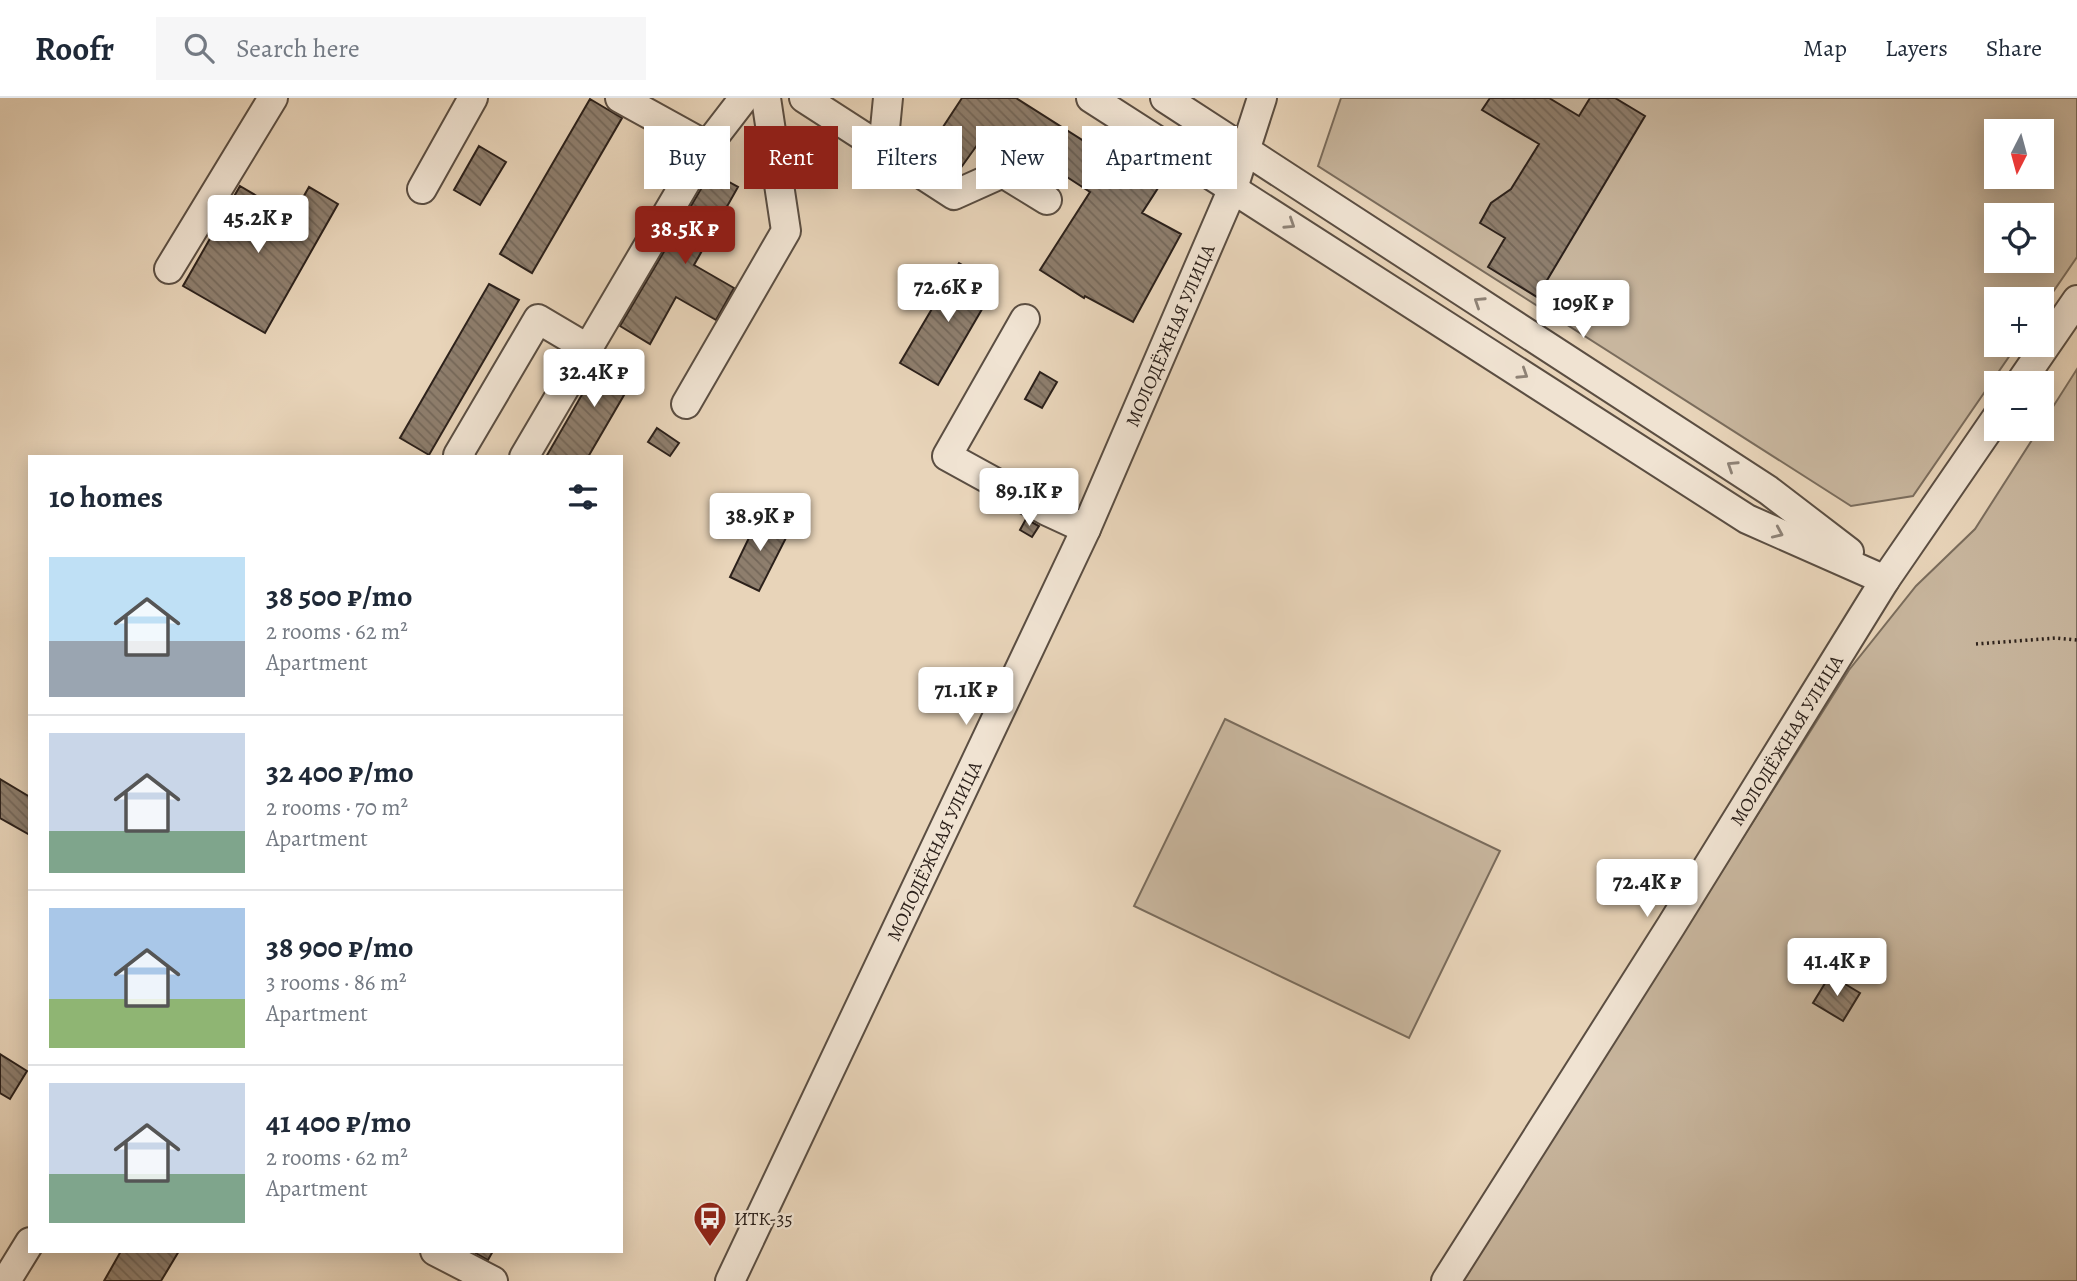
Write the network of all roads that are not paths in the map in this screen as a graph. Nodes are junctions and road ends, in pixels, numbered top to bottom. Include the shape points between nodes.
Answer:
1 (273, 98) edge
2 (473, 98) edge
3 (620, 98) edge
4 (744, 98) edge
5 (766, 98) edge
6 (803, 98) edge
7 (888, 98) edge
8 (1091, 98) edge
9 (1165, 98) edge
10 (1262, 98) edge
11 (671, 126) edge
12 (722, 126) edge
13 (770, 126) edge
14 (783, 126) edge
15 (885, 126) edge
16 (1136, 126) edge
17 (852, 129) edge
18 (1245, 149) junction
19 (1237, 174) edge
20 (422, 189) dead end
21 (681, 189) edge
22 (779, 189) edge
23 (945, 189) edge
24 (1232, 189) edge
25 (1236, 189) edge
26 (1047, 200) dead end
27 (169, 269) dead end
28 (2077, 300) edge
29 (1025, 319) dead end
30 (587, 348) junction
31 (2028, 371) edge
32 (686, 404) dead end
33 (1984, 436) edge
34 (458, 455) edge
35 (525, 455) edge
36 (1768, 490) junction
37 (1746, 519) junction
38 (1086, 530) junction
39 (1885, 580) junction
40 (439, 1253) edge
41 (494, 1281) edge
42 (730, 1281) edge
43 (1446, 1281) edge

1 - 27 street
2 - 20 street
3 - 11 street
4 - 12 street
5 - 13 street
6 - 14 street
6 - 17 street
7 - 15 street
8 - 16 street
9 - 18 street
10 - 18 street, МОЛОДЁЖНАЯ УЛИЦА
18 - 19 street, МОЛОДЁЖНАЯ УЛИЦА
36 -> 18 street
21 - 30 street
22 - 32 street via 786,231
23 - 26 street via 954,195 1003,173
24 - 38 street, МОЛОДЁЖНАЯ УЛИЦА
25 -> 37 street
28 - 31 street
29 - 38 street via 947,456
30 - 34 street via 538,318
30 - 35 street
33 - 39 street, МОЛОДЁЖНАЯ УЛИЦА
36 - 37 street
36 - 39 street
37 -> 39 street
38 - 42 street, МОЛОДЁЖНАЯ УЛИЦА
39 - 43 street, МОЛОДЁЖНАЯ УЛИЦА
40 - 41 street

